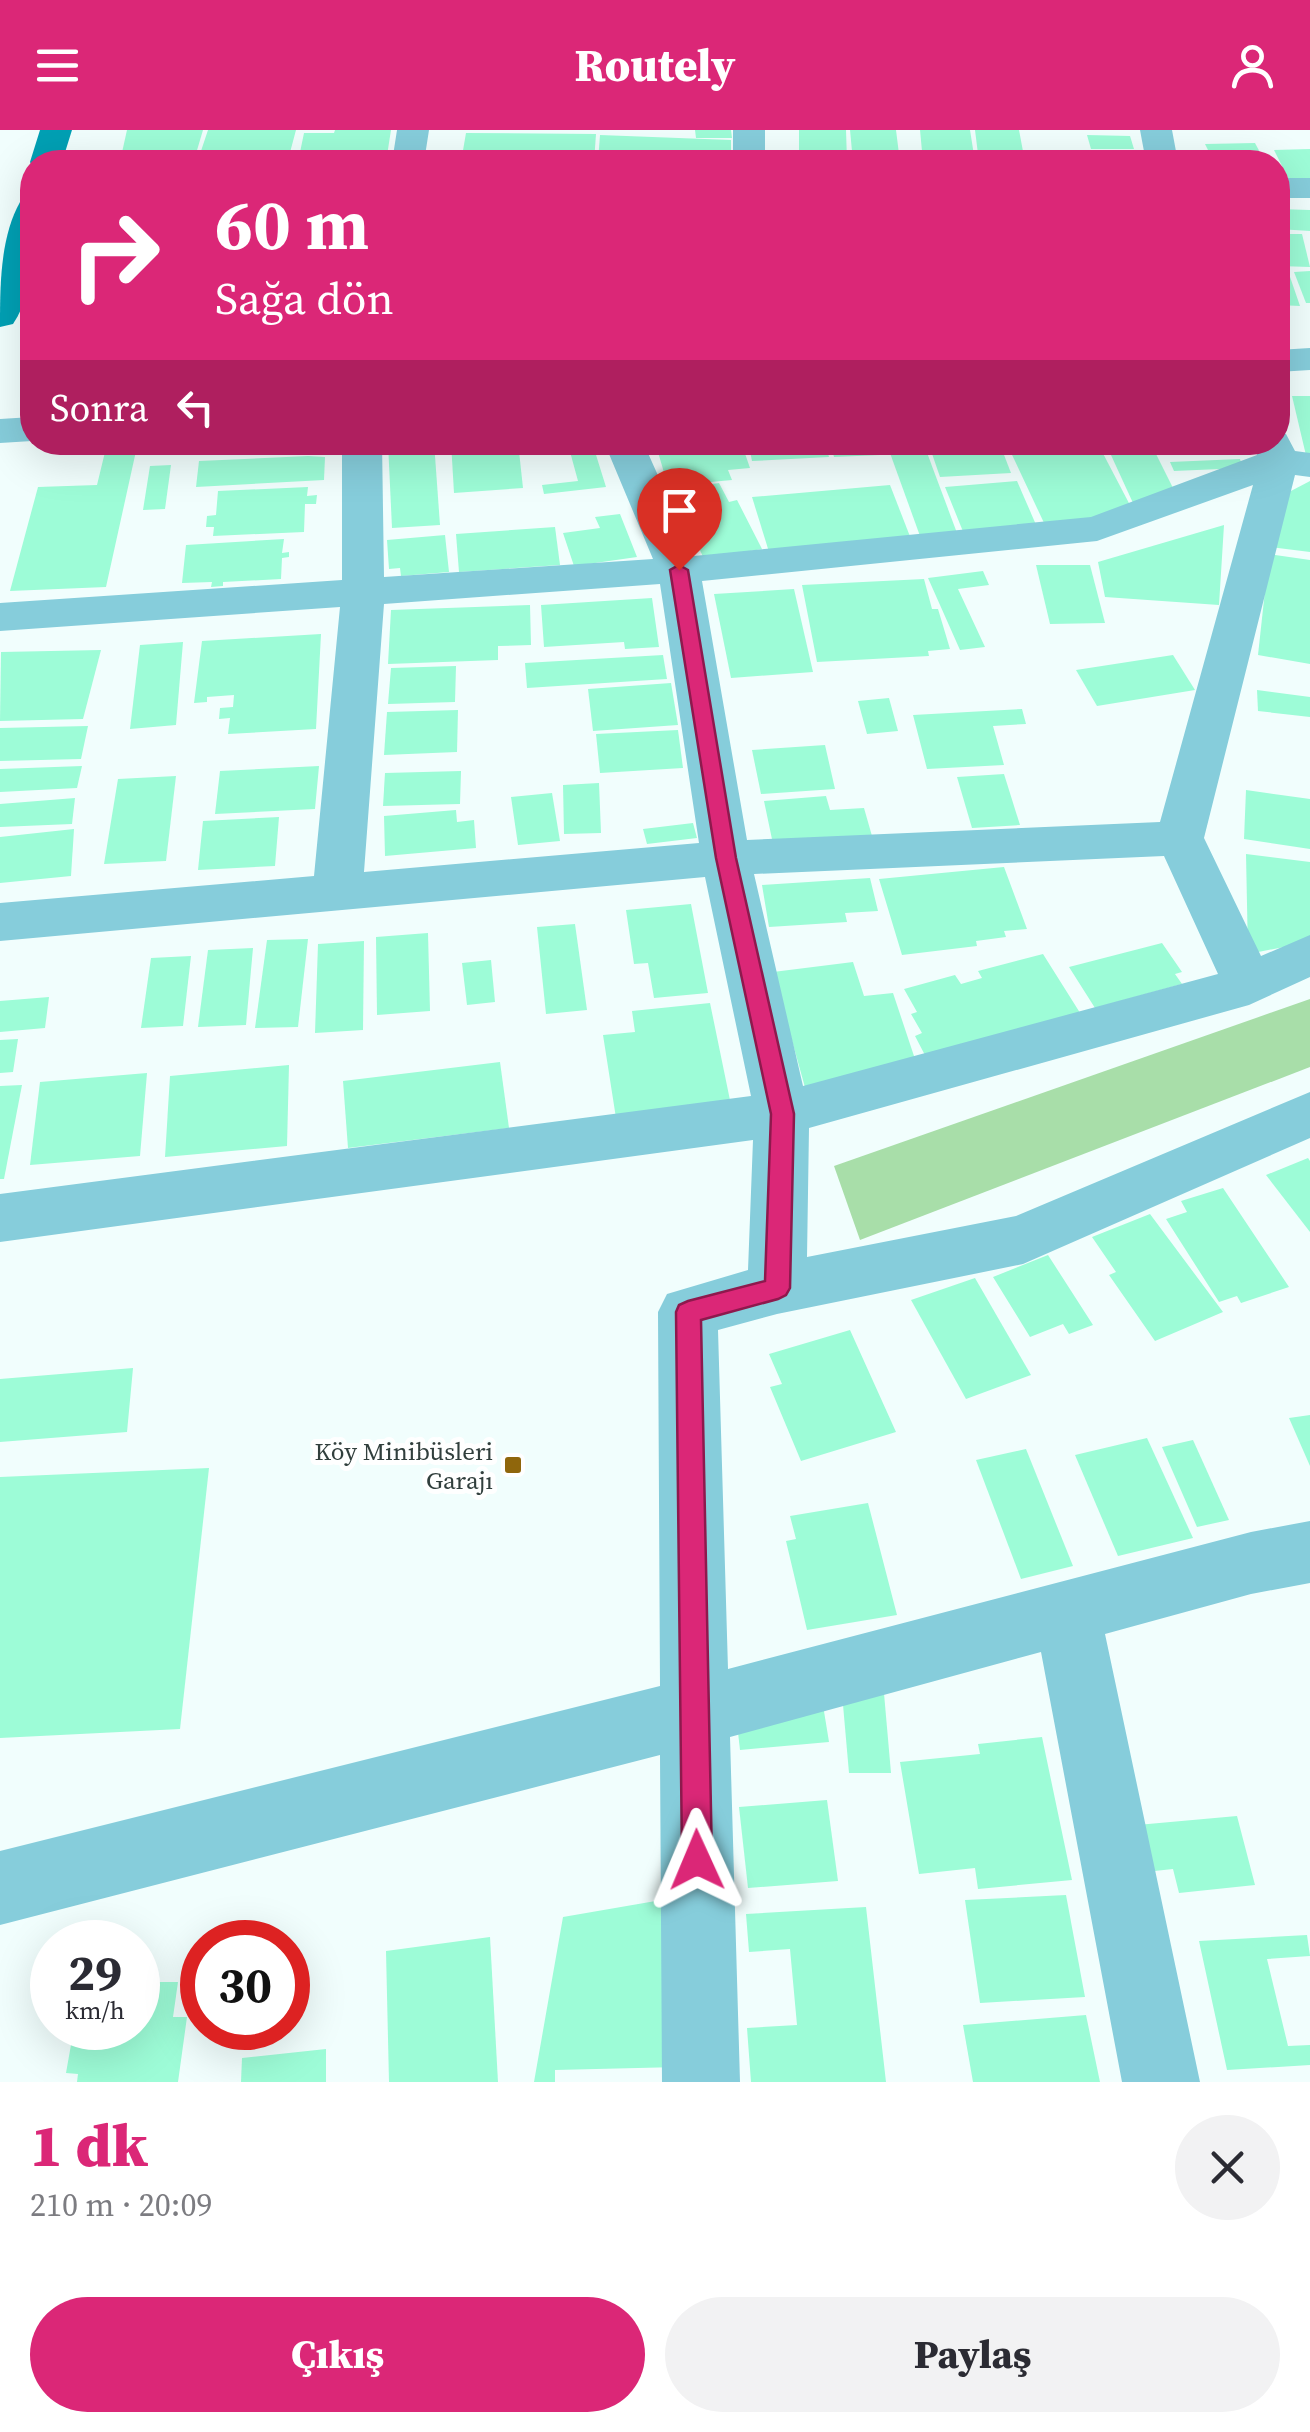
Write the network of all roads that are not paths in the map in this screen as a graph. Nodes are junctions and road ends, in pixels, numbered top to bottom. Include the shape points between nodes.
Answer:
1 (20, 249) edge
2 (0, 316) edge
3 (362, 455) edge
4 (629, 455) edge
5 (1287, 456) edge
6 (679, 570) junction
7 (363, 594) junction
8 (0, 617) edge
9 (1180, 838) junction
10 (726, 858) junction
11 (337, 894) junction
12 (0, 922) edge
13 (1310, 954) edge
14 (1249, 985) junction
15 (782, 1114) junction
16 (1310, 1114) edge
17 (0, 1218) edge
18 (778, 1288) junction
19 (1310, 1552) edge
20 (1068, 1612) junction
21 (695, 1712) junction
22 (0, 1888) edge
23 (700, 2082) edge
24 (1161, 2082) edge

1 - 2 main road
3 - 7 street
4 - 6 street
5 - 6 street via 1098,529
5 - 9 street
6 - 7 street
6 - 10 street
7 - 8 street
7 - 11 street
9 - 10 street
9 - 14 street
10 - 11 street
10 - 15 street
11 - 12 street
13 - 14 street
14 - 15 street
15 - 17 street
15 - 18 street
16 - 18 street via 1023,1239
18 - 21 street via 688,1312
19 - 20 street
20 - 21 street
20 - 24 street
21 - 22 street
21 - 23 street

